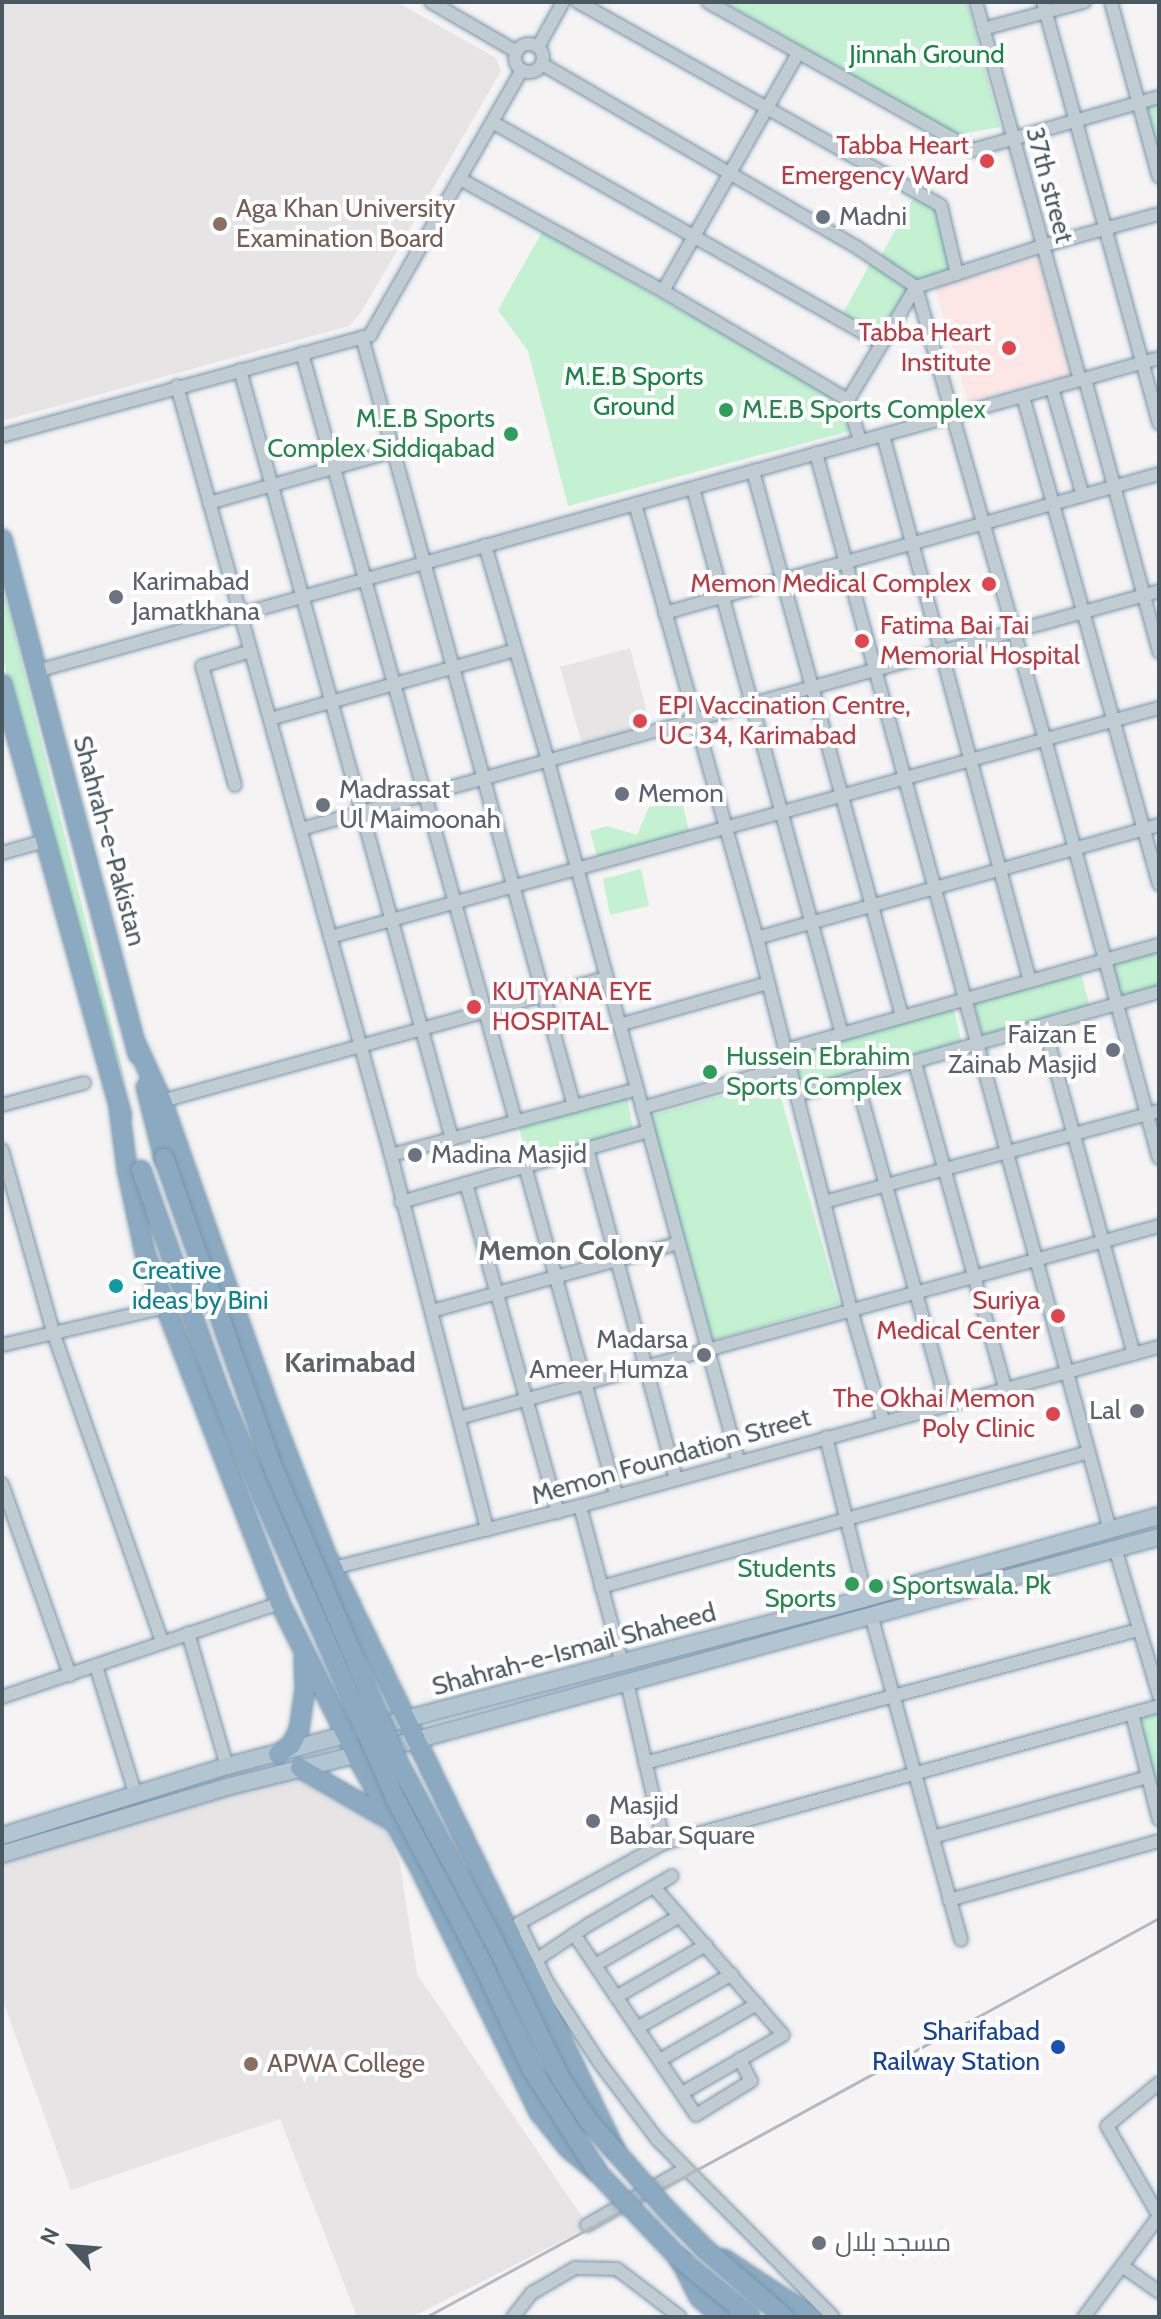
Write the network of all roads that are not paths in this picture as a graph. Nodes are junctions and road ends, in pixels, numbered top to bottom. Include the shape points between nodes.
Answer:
1 (431, 2) edge
2 (563, 2) edge
3 (578, 2) edge
4 (708, 2) edge
5 (976, 2) edge
6 (1084, 2) edge
7 (1111, 2) edge
8 (1044, 7) edge
9 (983, 29) junction
10 (538, 47) junction
11 (517, 52) junction
12 (798, 53) junction
13 (542, 64) junction
14 (522, 70) junction
15 (1159, 97) edge
16 (1138, 102) junction
17 (767, 107) junction
18 (1076, 121) junction
19 (494, 123) junction
20 (1014, 141) junction
21 (728, 174) junction
22 (1159, 177) edge
23 (460, 179) junction
24 (1159, 214) edge
25 (1106, 229) junction
26 (693, 236) junction
27 (1042, 246) junction
28 (957, 274) junction
29 (916, 287) junction
30 (663, 291) junction
31 (362, 337) junction
32 (882, 343) junction
33 (302, 353) junction
34 (1159, 358) edge
35 (1143, 363) junction
36 (240, 370) junction
37 (1082, 379) junction
38 (177, 386) junction
39 (1052, 388) junction
40 (1023, 396) junction
41 (848, 400) junction
42 (954, 415) junction
43 (1159, 423) edge
44 (883, 435) junction
45 (2, 436) edge
46 (860, 441) junction
47 (394, 451) junction
48 (816, 453) junction
49 (334, 468) junction
50 (753, 471) junction
51 (1159, 474) edge
52 (273, 485) junction
53 (1113, 487) junction
54 (693, 488) junction
55 (1083, 496) junction
56 (209, 503) junction
57 (635, 504) junction
58 (1053, 505) junction
59 (985, 525) junction
60 (2, 539) edge
61 (485, 545) junction
62 (912, 545) junction
63 (425, 562) junction
64 (846, 563) junction
65 (365, 579) junction
66 (783, 581) junction
67 (1159, 591) edge
68 (1143, 595) junction
69 (304, 596) junction
70 (723, 597) junction
71 (1083, 612) junction
72 (240, 613) junction
73 (665, 613) junction
74 (1014, 631) junction
75 (516, 650) junction
76 (251, 651) junction
77 (941, 652) junction
78 (1159, 652) edge
79 (454, 668) junction
80 (875, 670) junction
81 (37, 671) junction
82 (2, 684) edge
83 (393, 685) junction
84 (812, 687) junction
85 (333, 702) junction
86 (752, 704) junction
87 (1159, 708) edge
88 (270, 719) junction
89 (695, 720) junction
90 (1113, 721) junction
91 (1045, 739) junction
92 (970, 760) junction
93 (548, 761) junction
94 (905, 778) junction
95 (484, 779) junction
96 (235, 785) dead end
97 (424, 795) junction
98 (842, 796) junction
99 (365, 812) junction
100 (782, 812) junction
101 (1159, 825) edge
102 (726, 828) junction
103 (301, 829) junction
104 (1143, 829) junction
105 (45, 841) junction
106 (1075, 848) junction
107 (2, 853) edge
108 (577, 869) junction
109 (1000, 869) junction
110 (1159, 884) edge
111 (513, 887) junction
112 (935, 888) junction
113 (452, 903) junction
114 (872, 905) junction
115 (394, 920) junction
116 (812, 922) junction
117 (330, 937) junction
118 (757, 938) junction
119 (1159, 945) edge
120 (1106, 960) junction
121 (605, 978) junction
122 (1030, 981) junction
123 (768, 983) junction
124 (1159, 992) edge
125 (544, 996) junction
126 (965, 998) junction
127 (1116, 1004) junction
128 (484, 1012) junction
129 (902, 1016) junction
130 (619, 1025) junction
131 (1044, 1026) junction
132 (424, 1027) junction
133 (842, 1034) junction
134 (136, 1044) junction
135 (978, 1045) junction
136 (359, 1046) junction
137 (785, 1050) junction
138 (915, 1063) junction
139 (789, 1066) junction
140 (856, 1078) junction
141 (84, 1083) dead end
142 (637, 1089) junction
143 (797, 1095) junction
144 (162, 1101) junction
145 (2, 1105) edge
146 (574, 1106) junction
147 (119, 1108) junction
148 (642, 1108) junction
149 (1153, 1113) edge
150 (516, 1122) junction
151 (648, 1131) junction
152 (1074, 1135) junction
153 (452, 1139) junction
154 (587, 1149) junction
155 (2, 1150) edge
156 (1008, 1154) junction
157 (391, 1155) junction
158 (1159, 1158) edge
159 (525, 1166) junction
160 (944, 1170) junction
161 (466, 1183) junction
162 (886, 1185) junction
163 (401, 1202) junction
164 (824, 1202) junction
165 (1159, 1226) edge
166 (1104, 1242) junction
167 (679, 1243) junction
168 (618, 1260) junction
169 (1037, 1262) junction
170 (556, 1277) junction
171 (974, 1278) junction
172 (497, 1293) junction
173 (916, 1293) junction
174 (165, 1307) junction
175 (851, 1310) junction
176 (432, 1311) junction
177 (53, 1332) junction
178 (2, 1345) edge
179 (1159, 1347) edge
180 (709, 1349) junction
181 (1134, 1354) junction
182 (648, 1367) junction
183 (1067, 1372) junction
184 (586, 1383) junction
185 (1005, 1388) junction
186 (528, 1399) junction
187 (947, 1403) junction
188 (459, 1418) junction
189 (883, 1420) junction
190 (826, 1437) junction
191 (1089, 1452) junction
192 (738, 1460) junction
193 (676, 1478) junction
194 (2, 1484) edge
195 (616, 1495) junction
196 (580, 1506) junction
197 (558, 1512) junction
198 (1159, 1516) edge
199 (847, 1521) junction
200 (487, 1530) junction
201 (1110, 1530) junction
202 (1159, 1537) edge
203 (1115, 1548) junction
204 (333, 1568) junction
205 (601, 1587) junction
206 (866, 1597) junction
207 (280, 1603) junction
208 (871, 1615) junction
209 (1138, 1630) junction
210 (188, 1633) junction
211 (162, 1642) junction
212 (304, 1650) junction
213 (622, 1663) junction
214 (96, 1666) junction
215 (70, 1675) junction
216 (627, 1682) junction
217 (893, 1696) junction
218 (1159, 1696) edge
219 (2, 1697) edge
220 (1159, 1706) edge
221 (1132, 1714) junction
222 (406, 1719) junction
223 (346, 1735) junction
224 (416, 1740) junction
225 (278, 1754) junction
226 (356, 1755) junction
227 (645, 1763) junction
228 (227, 1766) junction
229 (300, 1768) junction
230 (915, 1772) junction
231 (1148, 1777) junction
232 (135, 1793) junction
233 (1159, 1820) edge
234 (394, 1822) junction
235 (2, 1836) edge
236 (933, 1837) junction
237 (1159, 1841) edge
238 (664, 1843) junction
239 (2, 1854) edge
240 (672, 1876) dead end
241 (654, 1887) junction
242 (949, 1900) junction
243 (680, 1916) junction
244 (574, 1934) junction
245 (961, 1940) dead end
246 (706, 1945) junction
247 (536, 1960) junction
248 (595, 1965) junction
249 (732, 1974) junction
250 (616, 1997) junction
251 (757, 2004) junction
252 (637, 2028) junction
253 (740, 2059) junction
254 (660, 2060) junction
255 (1159, 2083) edge
256 (682, 2093) junction
257 (614, 2149) junction
258 (685, 2169) junction
259 (599, 2174) junction
260 (1159, 2216) edge
261 (587, 2225) dead end
262 (704, 2248) junction
263 (680, 2259) junction
264 (1122, 2266) junction
265 (1159, 2292) edge
266 (513, 2317) edge
267 (680, 2317) edge
268 (721, 2317) edge
269 (750, 2317) edge
270 (784, 2317) edge
271 (812, 2317) edge
272 (833, 2317) edge
273 (1084, 2317) edge

1 - 11 street
2 - 10 street
3 - 17 street
4 - 12 street
5 - 9 street, 37th street
6 - 8 street
7 - 16 street
8 - 9 street
8 - 18 street
9 - 20 street, 37th street
10 - 11 street via 524,45
10 - 13 street
11 - 14 street via 516,64
12 - 17 street
12 - 20 street via 973,150
13 - 14 street via 535,71
13 - 21 street
14 - 19 street
15 - 16 street
16 - 18 street
16 - 22 street
17 - 21 street
17 - 28 street via 941,206
18 - 20 street
18 - 25 street
19 - 23 street
19 - 26 street
20 - 27 street, 37th street
21 - 26 street
21 - 29 street
23 - 30 street
23 - 31 street via 370,335
24 - 25 street
25 - 27 street
25 - 35 street
26 - 30 street
26 - 32 street
27 - 28 street
27 - 37 street, 37th street
28 - 29 street
29 - 32 street
29 - 42 street
30 - 41 street
31 - 33 street
31 - 47 street
32 - 41 street
33 - 36 street
33 - 49 street
34 - 35 street
35 - 37 street
35 - 43 street
36 - 38 street
36 - 52 street
37 - 39 street
37 - 53 street, 37th street
38 - 45 street
38 - 56 street
39 - 40 street
39 - 55 street
40 - 42 street
40 - 58 street
41 - 46 street
42 - 44 street
42 - 59 street
44 - 46 street
44 - 62 street
46 - 48 street
47 - 49 street
47 - 63 street
48 - 50 street
48 - 64 street
49 - 52 street
49 - 65 street
50 - 54 street
50 - 66 street
51 - 53 street
52 - 56 street
52 - 69 street
53 - 55 street
53 - 68 street, 37th street
54 - 57 street
54 - 70 street
55 - 58 street
56 - 72 street
57 - 61 street
57 - 73 street
58 - 59 street
58 - 71 street
59 - 62 street
59 - 74 street
60 - 81 highway, Shahrah-e-Pakistan
61 - 63 street
61 - 75 street
62 - 64 street
62 - 77 street
63 - 65 street
63 - 79 street
64 - 66 street
64 - 80 street
65 - 69 street
65 - 83 street
66 - 70 street
66 - 84 street
67 - 68 street
68 - 71 street
68 - 78 street, 37th street
69 - 72 street
69 - 85 street
70 - 73 street
70 - 86 street
71 - 74 street
71 - 90 street
72 - 76 street
72 - 81 street
73 - 89 street
74 - 77 street
74 - 91 street
75 - 79 street
75 - 93 street
76 - 88 street
76 - 96 street via 202,666
77 - 80 street
77 - 92 street
79 - 83 street
79 - 95 street
80 - 84 street
80 - 94 street
81 - 134 highway, Shahrah-e-Pakistan
82 - 105 highway
83 - 85 street
83 - 97 street
84 - 86 street
84 - 98 street
85 - 88 street
85 - 99 street
86 - 89 street
86 - 100 street
87 - 90 street
88 - 103 street
89 - 93 street
89 - 102 street
90 - 91 street
90 - 104 street
91 - 92 street
91 - 106 street
92 - 94 street
92 - 109 street
93 - 95 street
93 - 108 street
94 - 98 street
94 - 112 street
95 - 97 street
95 - 111 street
97 - 99 street
97 - 113 street
98 - 100 street
98 - 114 street
99 - 103 street
99 - 115 street
100 - 102 street
100 - 116 street
101 - 104 street
102 - 108 street
102 - 118 street
103 - 117 street
104 - 106 street
104 - 110 street
105 - 107 street
105 - 147 highway
106 - 109 street
106 - 120 street
108 - 111 street
108 - 121 street
109 - 112 street
109 - 122 street
111 - 113 street
111 - 125 street
112 - 114 street
112 - 126 street
113 - 115 street
113 - 128 street
114 - 116 street
114 - 129 street
115 - 117 street
115 - 132 street
116 - 118 street
116 - 133 street
117 - 136 street
118 - 123 street
119 - 120 street
120 - 122 street
120 - 127 street
121 - 125 street
121 - 130 street
122 - 126 street
123 - 130 street
123 - 137 street
124 - 127 street
125 - 128 street
125 - 146 street
126 - 129 street
126 - 135 street
127 - 131 street
127 - 149 street
128 - 132 street
128 - 150 street
129 - 133 street
130 - 142 street
131 - 135 street
131 - 152 street
132 - 136 street
132 - 153 street
133 - 137 street
134 - 144 highway
134 - 257 highway, Shahrah-e-Pakistan, bridge via 164,1158 273,1467 398,1762 561,2079
135 - 138 street
135 - 156 street
136 - 144 street
136 - 157 street
137 - 139 street
138 - 140 street
138 - 160 street
139 - 143 street
139 - 148 street
140 - 143 street
140 - 162 street
141 - 145 street
142 - 146 street
142 - 148 street
143 - 164 street
144 - 204 highway via 268,1404
146 - 150 street
147 - 174 highway via 142,1239
147 - 259 highway, bridge via 220,1393 396,1800 532,2070
148 - 151 street
149 - 152 street
149 - 158 street
150 - 153 street
151 - 154 street
151 - 167 street
152 - 156 street
152 - 166 street
153 - 157 street
154 - 159 street
154 - 168 street
155 - 177 street
156 - 160 street
156 - 169 street
157 - 163 street
159 - 161 street
159 - 170 street
160 - 162 street
160 - 171 street
161 - 163 street
161 - 172 street
162 - 164 street
162 - 173 street
163 - 176 street
164 - 175 street
165 - 166 street
166 - 169 street
166 - 181 street
167 - 168 street
167 - 180 street
168 - 170 street
168 - 182 street
169 - 171 street
169 - 183 street
170 - 172 street
170 - 184 street
171 - 173 street
171 - 185 street
172 - 176 street
172 - 186 street
173 - 175 street
173 - 187 street
174 - 177 street
174 - 207 highway
175 - 180 street
175 - 189 street
176 - 188 street
177 - 178 street
177 - 211 street
179 - 181 street, Memon Foundation Street
180 - 182 street
180 - 192 street
181 - 183 street, Memon Foundation Street
182 - 184 street
182 - 193 street
183 - 185 street, Memon Foundation Street
183 - 191 street
184 - 186 street
184 - 195 street
185 - 187 street, Memon Foundation Street
186 - 188 street
186 - 197 street
187 - 189 street, Memon Foundation Street
188 - 200 street
189 - 190 street, Memon Foundation Street
190 - 192 street, Memon Foundation Street
190 - 199 street
191 - 199 street
191 - 201 street
192 - 193 street, Memon Foundation Street
193 - 195 street, Memon Foundation Street
194 - 215 street
195 - 196 street, Memon Foundation Street
196 - 197 street, Memon Foundation Street
196 - 205 street
197 - 200 street, Memon Foundation Street
198 - 201 main road, Shahrah-e-Ismail Shaheed
199 - 205 street
199 - 206 street
200 - 204 street, Memon Foundation Street
201 - 206 main road, Shahrah-e-Ismail Shaheed
202 - 203 main road, Shahrah-e-Ismail Shaheed
203 - 208 main road, Shahrah-e-Ismail Shaheed
203 - 209 street
204 - 222 highway
205 - 213 street
206 - 213 main road, Shahrah-e-Ismail Shaheed
207 - 210 street
207 - 212 highway
208 - 216 main road, Shahrah-e-Ismail Shaheed
208 - 217 street
209 - 217 street
209 - 218 street
210 - 211 street
210 - 228 street
211 - 214 street
212 - 223 highway
212 - 225 highway via 303,1713 294,1740
213 - 222 main road, Shahrah-e-Ismail Shaheed
214 - 215 street
214 - 232 street
215 - 219 street
216 - 224 main road, Shahrah-e-Ismail Shaheed
216 - 227 street
217 - 227 street
217 - 230 street
220 - 221 street
221 - 230 street
221 - 231 street
222 - 223 main road, Shahrah-e-Ismail Shaheed
222 - 224 highway
223 - 225 main road, Shahrah-e-Ismail Shaheed
223 - 226 highway
224 - 226 main road, Shahrah-e-Ismail Shaheed
224 - 257 highway
225 - 228 main road, Shahrah-e-Ismail Shaheed
226 - 229 main road, Shahrah-e-Ismail Shaheed
226 - 234 highway
227 - 238 street
228 - 232 main road, Shahrah-e-Ismail Shaheed
229 - 234 highway
229 - 239 main road, Shahrah-e-Ismail Shaheed
230 - 236 street
230 - 238 street
231 - 233 street
231 - 236 street
232 - 235 main road, Shahrah-e-Ismail Shaheed
234 - 259 highway, bridge via 539,2112 569,2149
236 - 242 street
237 - 242 street
238 - 247 street via 519,1923
240 - 241 street
241 - 243 street
241 - 244 street
242 - 245 street
243 - 246 street
243 - 248 street
244 - 247 street
244 - 248 street
246 - 249 street
246 - 250 street
247 - 258 street via 599,2062
248 - 250 street
249 - 251 street
249 - 252 street
250 - 252 street
251 - 253 street via 783,2035
251 - 254 street
252 - 254 street
253 - 256 street
253 - 256 street via 751,2081 696,2115
254 - 256 street
255 - 260 street via 1107,2126
257 - 262 highway, Shahrah-e-Pakistan, bridge
258 - 261 street
258 - 272 street
259 - 263 highway, bridge
260 - 264 street
262 - 270 highway, bridge
262 - 271 highway, bridge
263 - 268 highway via 699,2297
263 - 269 highway, bridge
264 - 265 street
264 - 273 street
266 - 267 street via 532,2293 575,2268 617,2269

